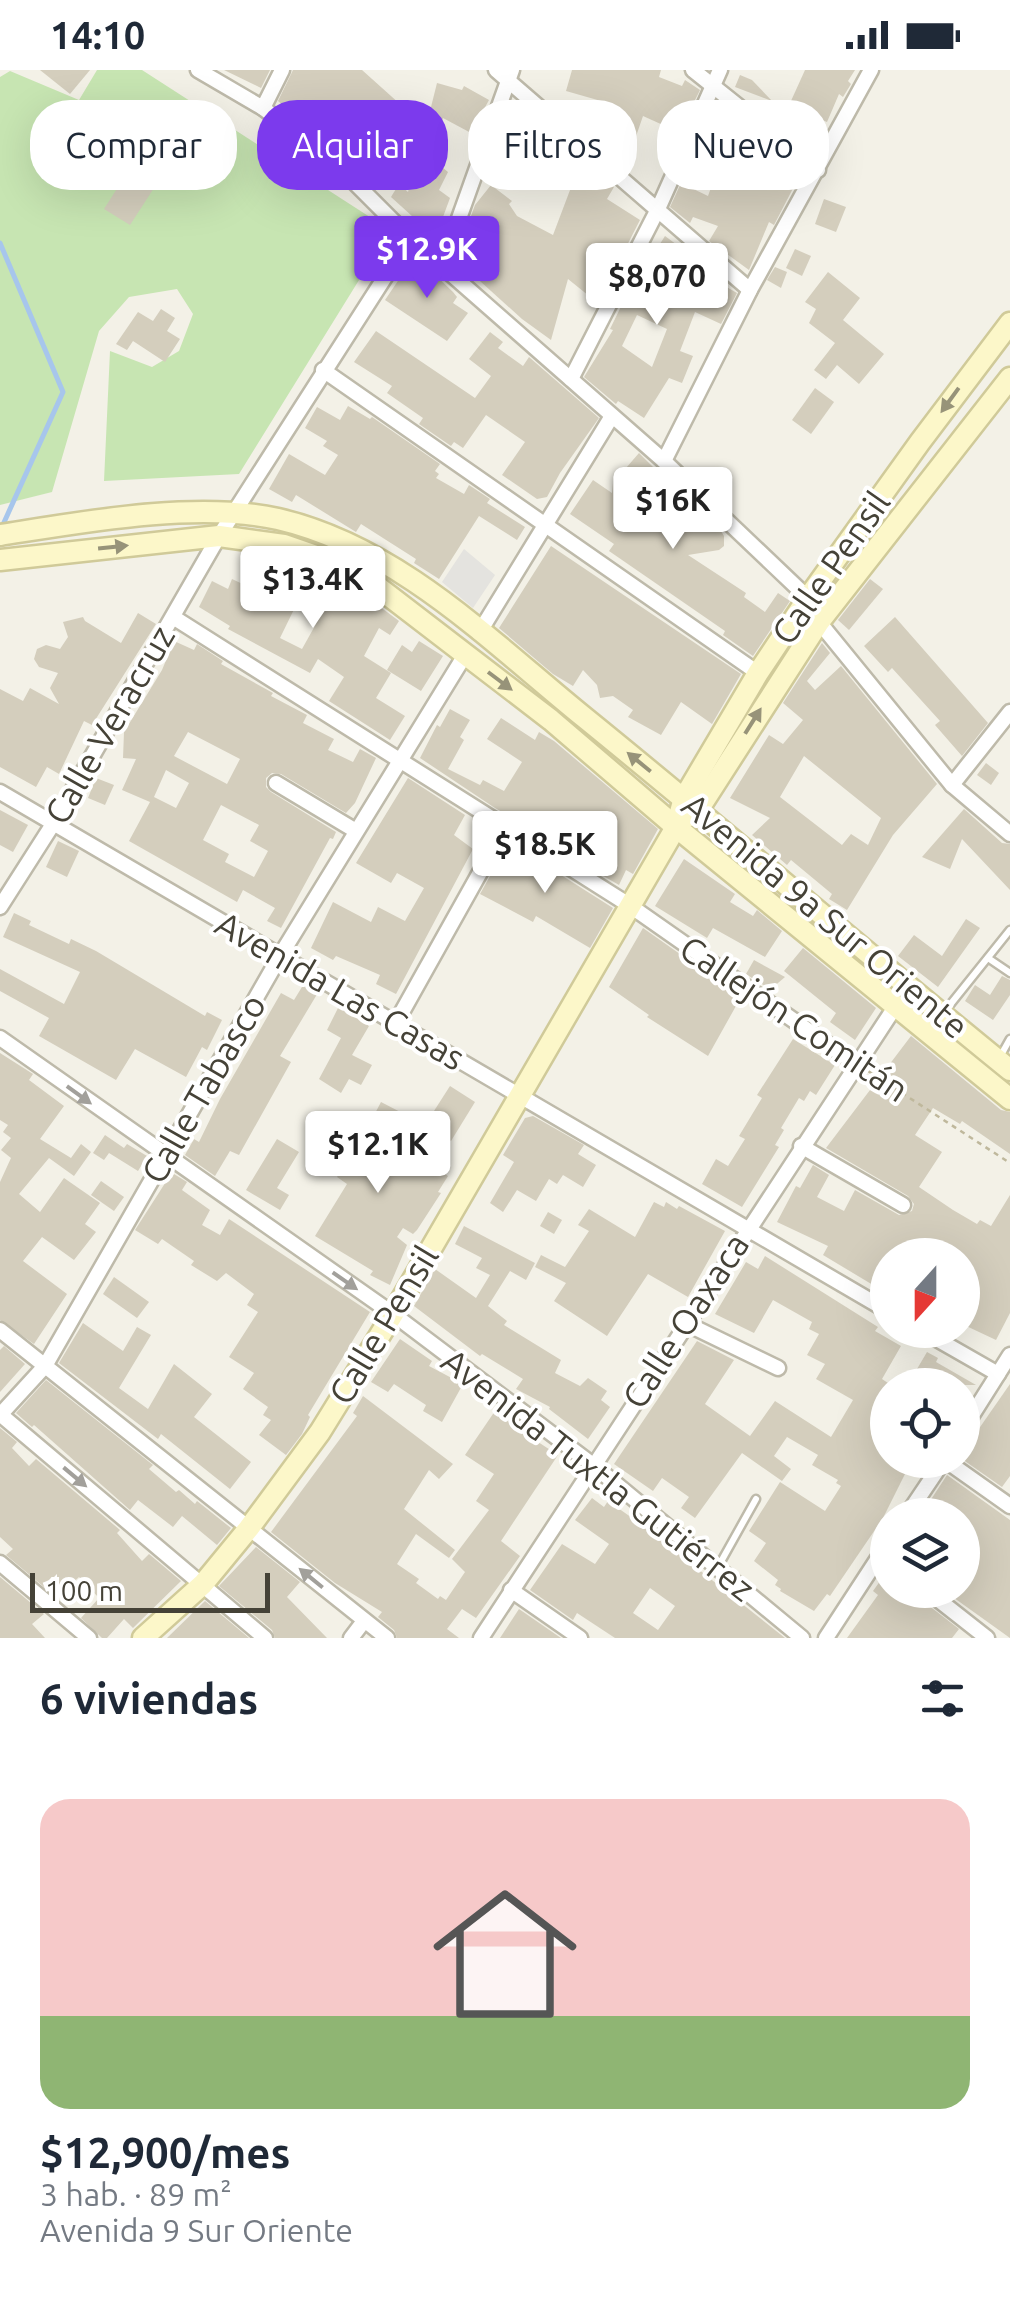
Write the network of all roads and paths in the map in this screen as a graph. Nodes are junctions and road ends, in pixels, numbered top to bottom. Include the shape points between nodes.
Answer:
1 (198, 70) edge
2 (282, 70) edge
3 (496, 70) edge
4 (693, 70) edge
5 (720, 70) edge
6 (871, 70) edge
7 (510, 76) edge
8 (713, 88) junction
9 (266, 100) edge
10 (728, 100) edge
11 (257, 105) edge
12 (829, 149) edge
13 (362, 190) edge
14 (807, 190) edge
15 (658, 209) junction
16 (410, 238) junction
17 (442, 266) junction
18 (750, 290) junction
19 (1010, 323) edge
20 (323, 370) junction
21 (1010, 378) edge
22 (572, 380) junction
23 (612, 416) junction
24 (664, 461) junction
25 (234, 511) junction
26 (546, 526) junction
27 (9, 533) edge
28 (219, 536) junction
29 (8, 559) edge
30 (808, 598) junction
31 (173, 618) junction
32 (819, 622) junction
33 (480, 633) junction
34 (465, 655) junction
35 (758, 673) junction
36 (1010, 712) edge
37 (399, 760) junction
38 (276, 784) dead end
39 (952, 785) junction
40 (0, 792) edge
41 (691, 804) junction
42 (53, 824) junction
43 (506, 826) junction
44 (676, 826) junction
45 (356, 832) junction
46 (1010, 834) edge
47 (629, 905) junction
48 (0, 907) edge
49 (1010, 930) edge
50 (280, 956) junction
51 (988, 958) junction
52 (1010, 973) edge
53 (895, 1006) junction
54 (942, 1015) junction
55 (396, 1022) junction
56 (0, 1038) edge
57 (1010, 1038) edge
58 (856, 1064) junction
59 (1004, 1065) edge
60 (518, 1096) junction
61 (1010, 1099) edge
62 (802, 1146) junction
63 (165, 1157) junction
64 (1010, 1162) edge
65 (903, 1206) dead end
66 (746, 1230) junction
67 (870, 1301) edge
68 (393, 1314) junction
69 (686, 1323) junction
70 (0, 1330) edge
71 (952, 1348) edge
72 (1010, 1356) edge
73 (45, 1366) junction
74 (778, 1368) dead end
75 (998, 1374) junction
76 (980, 1402) edge
77 (0, 1415) edge
78 (592, 1465) junction
79 (970, 1478) edge
80 (756, 1499) dead end
81 (1010, 1506) edge
82 (249, 1528) junction
83 (0, 1563) edge
84 (718, 1568) junction
85 (870, 1574) edge
86 (203, 1584) junction
87 (511, 1590) junction
88 (949, 1608) edge
89 (364, 1621) junction
90 (88, 1638) edge
91 (143, 1638) edge
92 (265, 1638) edge
93 (351, 1638) edge
94 (388, 1638) edge
95 (481, 1638) edge
96 (580, 1638) edge
97 (802, 1638) edge
98 (826, 1638) edge
99 (987, 1638) edge

1 - 11 street
2 - 9 street
3 - 7 street
4 - 8 street
5 - 8 street
6 - 12 street
7 - 15 street
7 - 17 street
8 - 10 street
8 - 15 street
13 - 16 street
14 - 18 street
15 - 18 street
15 - 22 street
16 - 17 street
16 - 20 street, Calle Veracruz
17 - 22 street
18 - 24 street
19 -> 30 main road, Calle Pensil
20 - 25 street, Calle Veracruz
20 - 26 street
21 - 32 main road, Calle Pensil
22 - 23 street
23 - 24 street
23 - 26 street
24 - 30 street
25 - 27 main road, Avenida 9a Sur Oriente
25 - 28 street, Calle Veracruz
25 - 33 main road, Avenida 9a Sur Oriente via 326,532 367,551
26 - 33 street
26 - 35 street
29 -> 28 main road, Avenida 9a Sur Oriente
28 - 31 street, Calle Veracruz
28 - 34 main road, Avenida 9a Sur Oriente via 284,545 334,562
30 - 32 street
30 - 35 main road, Calle Pensil
31 - 37 street, Callejón Comitán
31 - 42 street, Calle Veracruz
32 - 39 street
41 -> 32 main road, Calle Pensil
41 -> 33 main road, Avenida 9a Sur Oriente
34 - 37 street, Calle Tabasco
34 -> 44 main road, Avenida 9a Sur Oriente
35 - 41 main road, Calle Pensil
36 - 39 street
37 - 43 street, Callejón Comitán
37 - 45 street, Calle Tabasco
38 - 45 street
39 - 46 street
40 - 42 street, Avenida Las Casas
41 - 44 main road, Calle Pensil
41 - 54 main road, Avenida 9a Sur Oriente
42 - 48 street, Calle Veracruz
42 - 50 street, Avenida Las Casas
43 - 47 street, Callejón Comitán
43 - 55 street
44 - 47 main road, Calle Pensil
44 - 53 main road, Avenida 9a Sur Oriente
45 - 50 street, Calle Tabasco
47 - 58 street, Callejón Comitán
47 - 60 main road, Calle Pensil
49 - 51 lane
50 - 55 street, Avenida Las Casas
50 - 63 street, Calle Tabasco
51 - 52 lane
51 - 54 lane
53 - 58 street, Calle Oaxaca
53 - 61 main road, Avenida 9a Sur Oriente
54 - 59 main road, Avenida 9a Sur Oriente
55 - 60 street, Avenida Las Casas
56 -> 63 street, Avenida Tuxtla Gutiérrez
57 - 59 lane
58 - 62 street, Calle Oaxaca
58 - 64 path, Callejón Comitán
60 - 66 street, Avenida Las Casas
60 - 68 main road, Calle Pensil
62 - 65 street
62 - 66 street, Calle Oaxaca
63 -> 68 street, Avenida Tuxtla Gutiérrez
63 - 73 street, Calle Tabasco
66 - 67 street, Avenida Las Casas
66 - 69 street, Calle Oaxaca
68 - 78 street, Avenida Tuxtla Gutiérrez
68 - 82 main road, Calle Pensil via 320,1432
69 - 74 street
69 - 78 street, Calle Oaxaca
70 - 73 street
71 - 75 street
72 - 75 street
73 - 77 street, Calle Tabasco
73 - 82 street
75 - 76 street
77 -> 86 street
78 - 84 street, Avenida Tuxtla Gutiérrez
78 - 87 street, Calle Oaxaca
79 - 81 street
80 - 84 lane
82 - 86 main road, Calle Pensil
89 -> 82 street
83 - 90 street
84 - 97 street, Avenida Tuxtla Gutiérrez
85 - 98 street
86 - 91 main road, Calle Pensil
86 - 92 street
87 - 95 street, Calle Oaxaca
87 - 96 street
88 - 99 street
89 - 93 street
89 - 94 street

